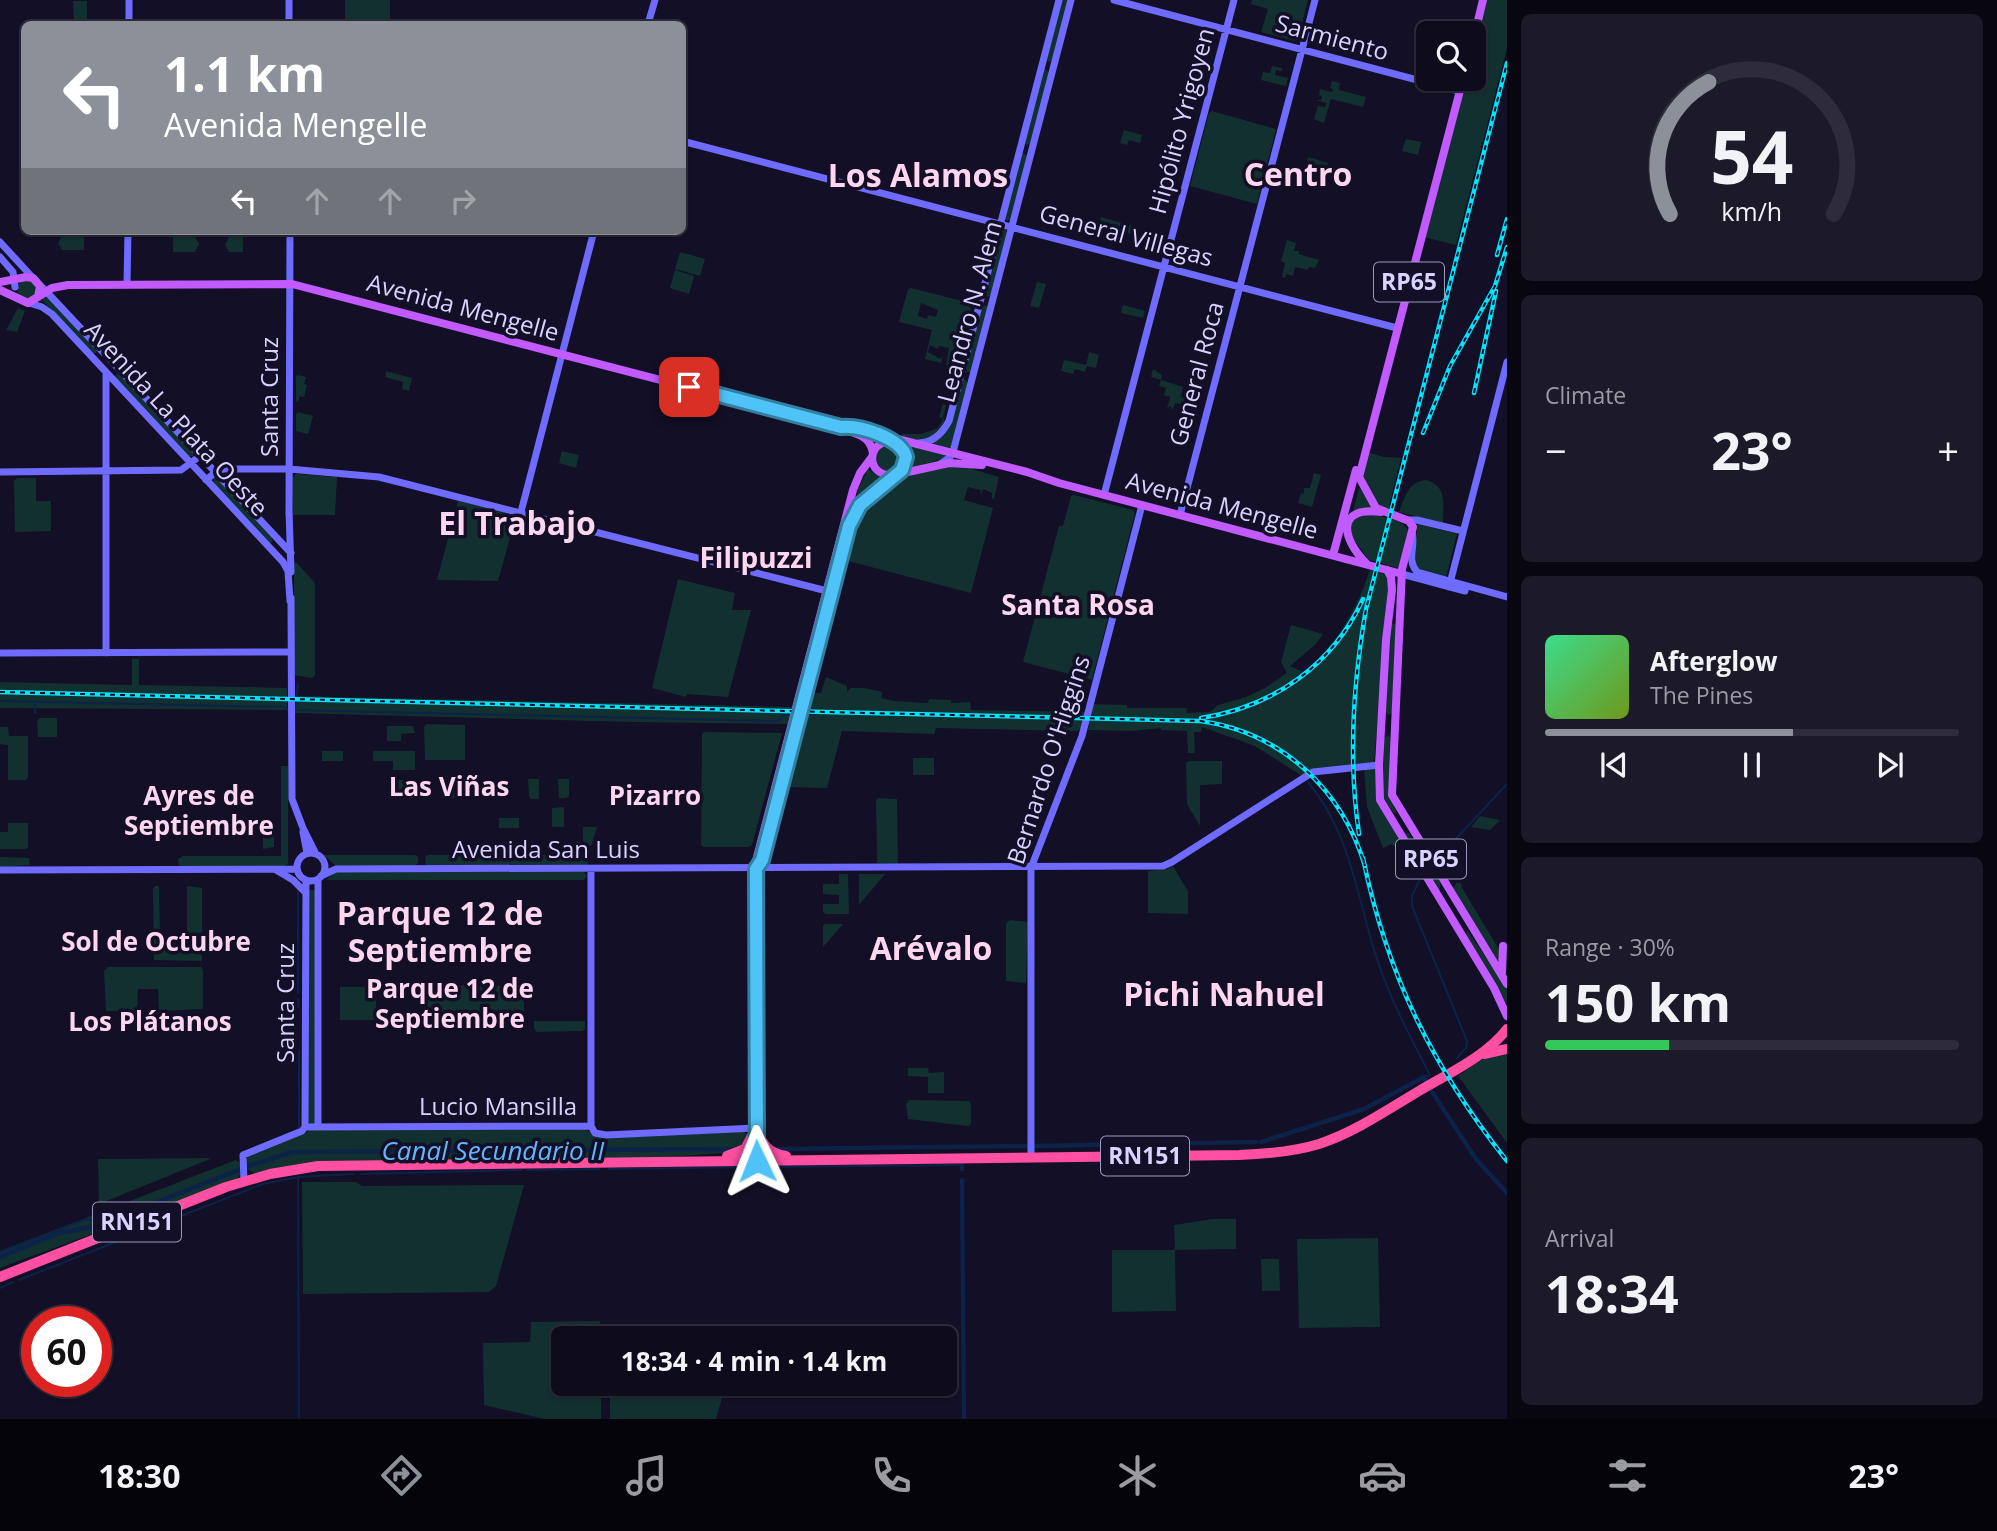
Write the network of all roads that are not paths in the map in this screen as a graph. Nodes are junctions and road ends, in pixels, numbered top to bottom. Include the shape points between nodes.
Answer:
1 (129, 0) edge
2 (289, 0) edge
3 (654, 0) edge
4 (1059, 0) edge
5 (1071, 0) edge
6 (1114, 0) edge
7 (1234, 0) edge
8 (1315, 0) edge
9 (1481, 0) edge
10 (128, 21) edge
11 (289, 21) edge
12 (649, 21) edge
13 (1476, 21) edge
14 (1226, 29) junction
15 (1302, 50) junction
16 (1416, 79) edge
17 (1457, 91) edge
18 (686, 142) edge
19 (1000, 223) junction
20 (1012, 226) junction
21 (128, 235) edge
22 (290, 235) edge
23 (593, 235) edge
24 (0, 242) edge
25 (0, 257) edge
26 (1164, 266) junction
27 (36, 281) junction
28 (0, 282) edge
29 (17, 282) junction
30 (127, 284) junction
31 (290, 284) junction
32 (68, 285) junction
33 (1240, 286) junction
34 (0, 289) edge
35 (46, 291) junction
36 (38, 297) junction
37 (23, 301) junction
38 (1395, 327) junction
39 (562, 354) junction
40 (108, 357) junction
41 (1507, 362) edge
42 (115, 364) junction
43 (99, 365) junction
44 (106, 372) junction
45 (841, 427) junction
46 (879, 434) junction
47 (867, 438) junction
48 (893, 442) junction
49 (913, 442) junction
50 (953, 452) junction
51 (872, 455) junction
52 (200, 456) junction
53 (191, 464) junction
54 (939, 464) junction
55 (864, 468) junction
56 (289, 469) junction
57 (105, 471) junction
58 (0, 472) edge
59 (215, 472) junction
60 (910, 472) junction
61 (897, 473) junction
62 (206, 480) junction
63 (1059, 483) junction
64 (874, 492) junction
65 (1104, 495) junction
66 (1142, 505) junction
67 (289, 510) junction
68 (521, 512) junction
69 (1387, 514) junction
70 (1180, 515) junction
71 (1407, 520) junction
72 (1463, 531) junction
73 (1412, 532) junction
74 (282, 543) junction
75 (275, 554) junction
76 (291, 555) junction
77 (1333, 555) junction
78 (283, 562) junction
79 (1373, 566) junction
80 (1387, 570) junction
81 (1402, 575) junction
82 (1449, 584) junction
83 (829, 591) junction
84 (1507, 599) edge
85 (290, 601) junction
86 (1390, 610) junction
87 (1400, 611) junction
88 (290, 652) junction
89 (0, 653) edge
90 (106, 653) junction
91 (1381, 724) junction
92 (1394, 725) junction
93 (1379, 765) junction
94 (1406, 820) junction
95 (1396, 827) junction
96 (303, 828) junction
97 (307, 853) junction
98 (316, 854) junction
99 (323, 860) junction
100 (1031, 867) junction
101 (297, 869) junction
102 (336, 869) junction
103 (591, 869) junction
104 (756, 869) junction
105 (0, 870) edge
106 (275, 870) junction
107 (320, 877) junction
108 (306, 880) junction
109 (1446, 882) junction
110 (305, 892) junction
111 (1465, 916) junction
112 (1454, 923) junction
113 (1503, 946) dead end
114 (1506, 983) edge
115 (1507, 1016) edge
116 (1507, 1029) edge
117 (1507, 1049) edge
118 (1477, 1057) junction
119 (591, 1126) junction
120 (305, 1127) junction
121 (318, 1127) junction
122 (756, 1128) junction
123 (727, 1156) junction
124 (786, 1156) junction
125 (1031, 1157) junction
126 (757, 1159) junction
127 (881, 1160) junction
128 (628, 1163) junction
129 (244, 1181) junction
130 (0, 1275) edge

1 - 10 main road
2 - 11 main road
3 - 12 main road
4 - 19 main road, Leandro N. Alem
5 - 20 main road, Leandro N. Alem
6 - 14 main road, Sarmiento
7 - 14 main road, Hipólito Yrigoyen
8 - 15 main road, General Roca
9 - 13 main road
14 - 15 main road, Sarmiento
14 - 26 main road, Hipólito Yrigoyen
15 - 16 main road, Sarmiento
15 - 33 main road, General Roca
17 - 38 main road, RP65
18 - 19 main road, General Villegas
19 - 20 main road, General Villegas
19 - 49 main road, Leandro N. Alem via 948,421 935,438
20 - 26 main road, General Villegas
20 - 50 main road, Leandro N. Alem
21 - 30 main road
22 - 31 main road, Santa Cruz
23 - 39 main road
24 - 27 main road, Avenida La Plata Oeste
25 - 29 main road
26 - 33 main road, General Villegas
26 - 65 main road, Hipólito Yrigoyen
27 - 29 main road via 26,277
27 - 32 main road, Avenida Mengelle
27 - 35 main road, Avenida La Plata Oeste
27 - 36 main road
28 - 29 main road
29 - 37 main road via 16,295
30 - 31 main road, Avenida Mengelle
30 - 32 main road, Avenida Mengelle
31 - 39 main road, Avenida Mengelle
31 - 56 main road, Santa Cruz
32 - 35 main road, Avenida Mengelle
33 - 38 main road, General Villegas
33 - 70 main road, General Roca
34 - 37 main road
35 - 36 main road, Avenida Mengelle
35 - 40 main road, Avenida La Plata Oeste
36 - 37 main road
37 - 43 main road, Avenida La Plata Oeste via 49,312
38 - 69 main road, RP65 via 1359,474 1373,505
38 - 77 main road, RP65
39 - 45 main road, Avenida Mengelle
39 - 68 main road
40 - 42 main road, Avenida La Plata Oeste
40 - 43 main road via 100,356
41 - 72 main road
42 - 44 main road via 114,372
42 - 52 main road, Avenida La Plata Oeste
43 - 44 main road, Avenida La Plata Oeste
44 - 53 main road, Avenida La Plata Oeste
44 - 57 main road
45 - 46 main road, Avenida Mengelle
45 - 47 main road, Avenida Mengelle
46 - 48 main road, Avenida Mengelle
46 - 49 main road, Avenida Mengelle
47 - 51 main road
47 - 55 main road via 870,450
48 - 49 main road
48 - 51 main road via 882,443
48 - 61 main road via 902,447 906,457
49 - 50 main road, Avenida Mengelle
50 - 54 main road
50 - 63 main road, Avenida Mengelle
51 - 55 main road
51 - 61 main road via 879,472
52 - 53 main road
52 - 59 main road, Avenida La Plata Oeste
53 - 57 main road via 181,470
53 - 62 main road, Avenida La Plata Oeste
54 - 60 main road, Avenida Mengelle
54 - 63 main road, Avenida Mengelle via 971,463
55 - 83 main road via 853,490
56 - 59 main road
56 - 67 main road, Santa Cruz
56 - 68 main road via 374,475
57 - 58 main road
57 - 90 main road
59 - 62 main road
59 - 74 main road, Avenida La Plata Oeste
60 - 61 main road, Avenida Mengelle
60 - 64 main road
61 - 64 main road
62 - 75 main road, Avenida La Plata Oeste
63 - 65 main road, Avenida Mengelle
64 - 83 main road via 852,519
65 - 66 main road, Avenida Mengelle
66 - 70 main road, Avenida Mengelle
66 - 100 main road, Bernardo O'Higgins via 1082,736
67 - 74 main road, Santa Cruz via 288,537
67 - 76 main road, Santa Cruz
68 - 83 main road
69 - 71 main road
69 - 79 main road via 1357,513 1347,524 1352,546
70 - 77 main road, Avenida Mengelle
71 - 72 main road
71 - 73 main road via 1413,524
72 - 82 main road
73 - 81 main road, RP65
73 - 82 main road via 1415,570
74 - 75 main road, Santa Cruz
74 - 76 main road, Avenida La Plata Oeste
75 - 78 main road, Avenida La Plata Oeste
76 - 78 main road via 289,562
76 - 85 main road, Santa Cruz
77 - 79 main road, Avenida Mengelle
78 - 85 main road, Santa Cruz
79 - 80 main road, Avenida Mengelle
80 - 81 main road, Avenida Mengelle
80 - 86 main road, RP65 via 1392,585
81 - 82 main road
81 - 87 main road, RP65
82 - 84 main road
83 - 104 main road via 762,860
85 - 88 main road, Santa Cruz
86 - 87 main road
86 - 91 main road, RP65
87 - 92 main road, RP65
88 - 90 main road
88 - 96 main road, Santa Cruz via 292,799
89 - 90 main road
91 - 92 main road
91 - 93 main road, RP65
92 - 94 main road, RP65 via 1391,790
93 - 95 main road, RP65 via 1380,800
93 - 100 main road, Avenida San Luis via 1313,772 1166,865
94 - 95 main road
94 - 109 main road, RP65
95 - 112 main road, RP65
96 - 97 main road, Santa Cruz
96 - 98 main road, Santa Cruz
97 - 98 main road
97 - 101 main road via 299,859
98 - 99 main road
99 - 102 main road
99 - 107 main road via 325,870
100 - 104 main road, Avenida San Luis
100 - 125 main road, Bernardo O'Higgins
101 - 106 main road
101 - 108 main road
102 - 103 main road, Avenida San Luis
102 - 107 main road, Avenida San Luis
103 - 104 main road, Avenida San Luis
103 - 119 main road
104 - 122 main road
105 - 106 main road
106 - 110 main road
107 - 108 main road, Avenida San Luis
107 - 121 main road
108 - 110 main road, Santa Cruz
109 - 111 main road, RP65
109 - 112 main road via 1441,891
110 - 120 main road, Santa Cruz
111 - 112 main road
111 - 114 main road, RP65
112 - 115 main road, RP65
113 - 114 main road via 1501,965
116 - 118 highway, RN151
117 - 118 highway, RN151
118 - 125 highway, RN151 via 1355,1129 1302,1148 1239,1155
119 - 121 main road, Lucio Mansilla
119 - 122 main road, Lucio Mansilla via 606,1135
120 - 121 main road, Lucio Mansilla
120 - 129 main road, Lucio Mansilla via 243,1155
122 - 123 highway via 743,1151
122 - 124 highway via 768,1149
122 - 126 main road
123 - 126 highway, RN151
123 - 128 highway, RN151
124 - 126 highway, RN151
124 - 127 highway, RN151
125 - 127 highway, RN151
126 - 127 highway, RN151
126 - 128 highway, RN151
128 - 129 highway, RN151 via 331,1166
129 - 130 highway, RN151

